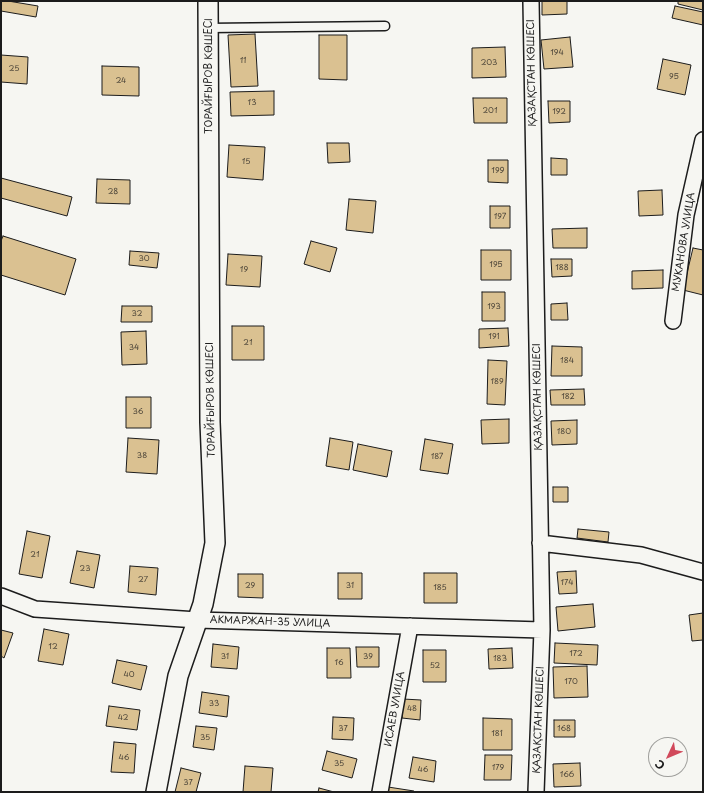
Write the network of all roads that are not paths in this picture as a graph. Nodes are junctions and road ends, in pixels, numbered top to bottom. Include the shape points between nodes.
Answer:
1 (208, 1) edge
2 (531, 1) edge
3 (385, 26) dead end
4 (208, 28) junction
5 (703, 140) edge
6 (673, 321) dead end
7 (540, 543) junction
8 (703, 572) edge
9 (1, 596) edge
10 (197, 620) junction
11 (410, 626) junction
12 (542, 630) junction
13 (156, 792) edge
14 (380, 792) edge
15 (536, 792) edge

1 - 4 street, ТОРАЙҒЫРОВ КӨШЕСІ
2 - 7 street, ҚАЗАҚСТАН КӨШЕСІ
3 - 4 lane
4 - 10 street, ТОРАЙҒЫРОВ КӨШЕСІ via 210,422 214,543 203,604
5 - 6 street, МУКАНОВА УЛИЦА via 686,215
7 - 8 street via 641,555
7 - 12 street, ҚАЗАҚСТАН КӨШЕСІ
9 - 10 street, АКМАРЖАН-35 УЛИЦА via 35,609
10 - 11 street, АКМАРЖАН-35 УЛИЦА
10 - 13 street, ТОРАЙҒЫРОВ КӨШЕСІ via 178,676
11 - 12 street, АКМАРЖАН-35 УЛИЦА
11 - 14 street, ИСАЕВ УЛИЦА
12 - 15 street, ҚАЗАҚСТАН КӨШЕСІ

